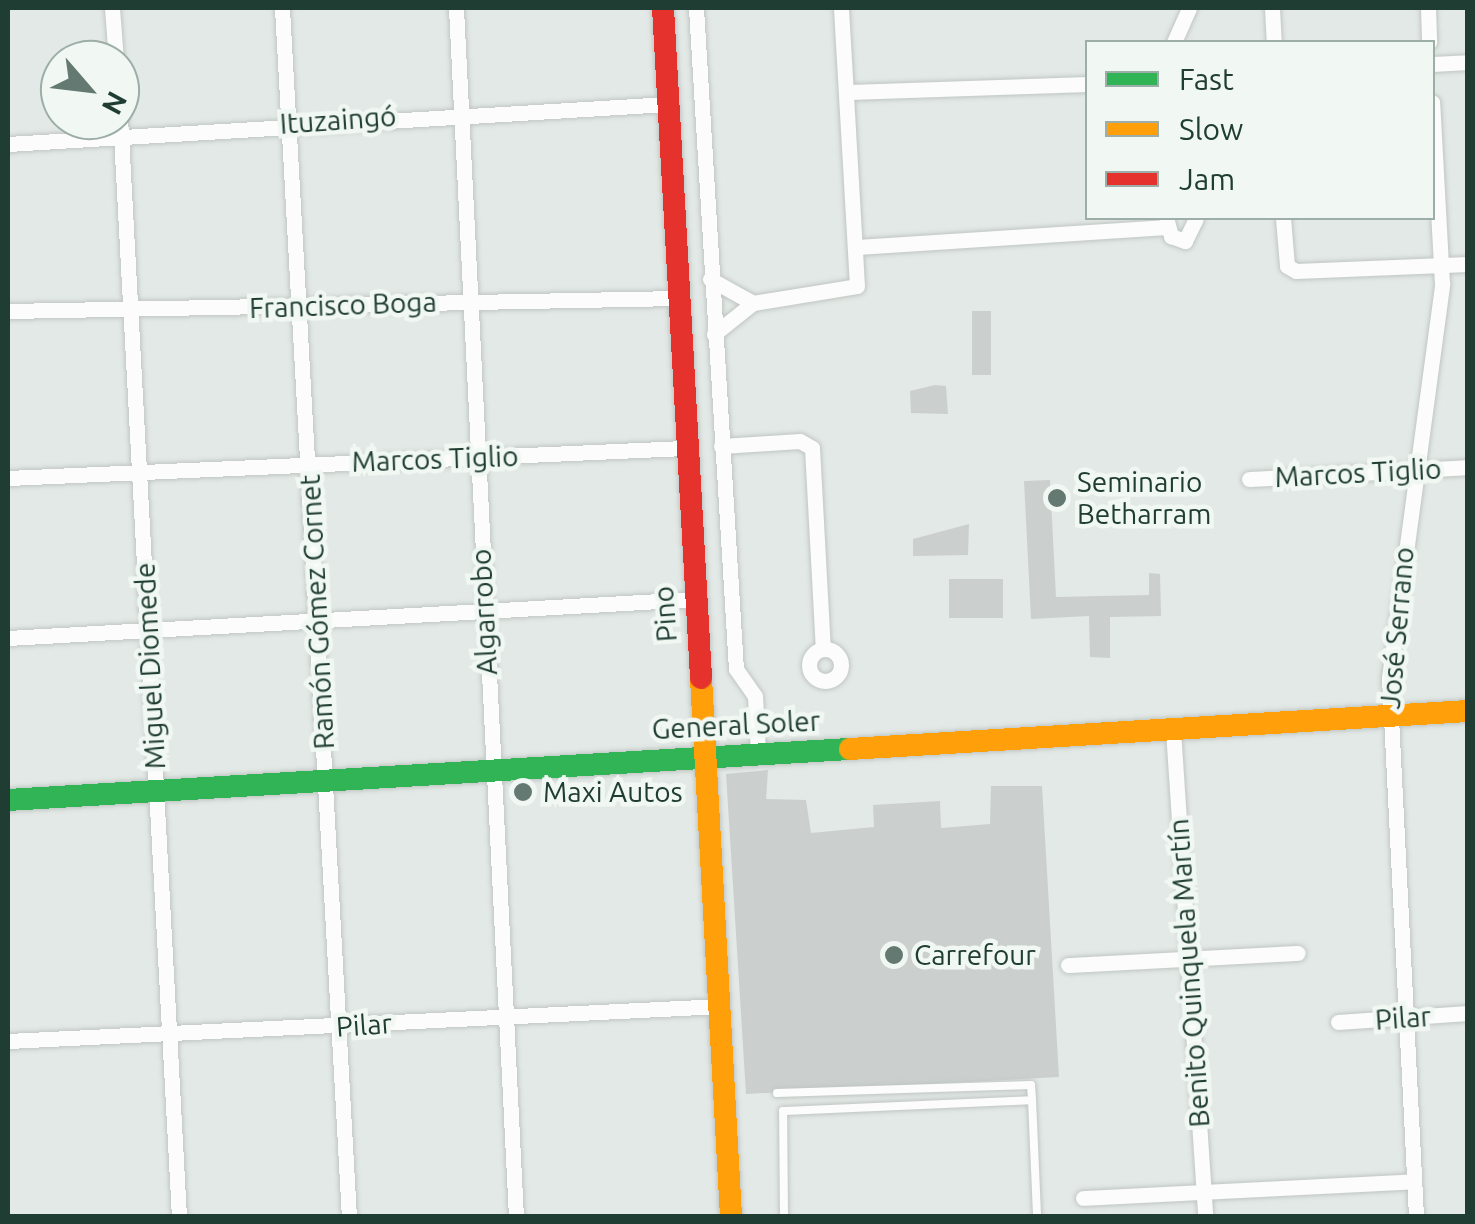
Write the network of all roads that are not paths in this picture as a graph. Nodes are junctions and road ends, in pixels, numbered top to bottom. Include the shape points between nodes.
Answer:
1 (112, 8) edge
2 (282, 8) edge
3 (456, 8) edge
4 (664, 8) edge
5 (696, 8) edge
6 (841, 8) edge
7 (1189, 8) edge
8 (1272, 8) edge
9 (1428, 8) edge
10 (114, 40) edge
11 (1175, 40) edge
12 (1274, 40) edge
13 (1430, 40) edge
14 (1468, 62) edge
15 (1435, 64) edge
16 (1085, 84) edge
17 (849, 92) junction
18 (668, 104) junction
19 (459, 112) junction
20 (292, 124) junction
21 (140, 125) edge
22 (40, 139) edge
23 (122, 140) edge
24 (8, 144) edge
25 (1435, 151) edge
26 (1195, 220) edge
27 (1283, 220) edge
28 (1168, 222) edge
29 (857, 247) junction
30 (1468, 264) edge
31 (1442, 265) junction
32 (710, 278) junction
33 (678, 298) junction
34 (467, 301) junction
35 (752, 302) junction
36 (132, 308) junction
37 (300, 308) junction
38 (8, 311) edge
39 (714, 334) junction
40 (721, 446) junction
41 (684, 448) junction
42 (475, 458) junction
43 (311, 463) junction
44 (1468, 467) edge
45 (1413, 469) junction
46 (138, 470) junction
47 (8, 478) edge
48 (1249, 478) dead end
49 (694, 599) junction
50 (484, 609) junction
51 (317, 620) junction
52 (148, 630) junction
53 (8, 638) edge
54 (823, 648) dead end
55 (1468, 711) edge
56 (1388, 716) junction
57 (1173, 730) junction
58 (758, 754) junction
59 (704, 758) junction
60 (491, 768) junction
61 (325, 779) junction
62 (156, 791) junction
63 (8, 800) edge
64 (1298, 953) dead end
65 (1187, 957) junction
66 (1068, 965) dead end
67 (720, 1006) junction
68 (1468, 1013) edge
69 (505, 1016) junction
70 (1406, 1017) junction
71 (1338, 1022) dead end
72 (338, 1027) junction
73 (169, 1037) junction
74 (8, 1041) edge
75 (776, 1093) dead end
76 (1032, 1100) junction
77 (1413, 1181) junction
78 (1203, 1188) junction
79 (1083, 1198) dead end
80 (179, 1216) edge
81 (348, 1216) edge
82 (516, 1216) edge
83 (731, 1216) edge
84 (784, 1216) edge
85 (1038, 1216) edge
86 (1205, 1216) edge
87 (1416, 1216) edge

1 - 10 street
2 - 20 street, Ramón Gómez Cornet
3 - 19 street, Algarrobo
4 - 18 street, Pino
5 - 32 street
6 - 17 street
7 - 11 street
8 - 12 street
9 - 13 street
14 - 15 street
16 - 17 street
17 - 29 street
18 - 19 street, Ituzaingó
18 - 33 street, Pino
19 - 20 street, Ituzaingó
19 - 34 street, Algarrobo
20 - 21 street, Ituzaingó
20 - 37 street, Ramón Gómez Cornet
22 - 24 street, Ituzaingó
23 - 36 street, Miguel Diomede
25 - 31 street, José Serrano
26 - 28 street via 1185,241
27 - 31 street via 1287,266
28 - 29 street
29 - 35 street via 852,292
30 - 31 street
31 - 45 street, José Serrano
32 - 35 street
32 - 39 street
33 - 34 street, Francisco Boga
33 - 41 street, Pino
34 - 37 street, Francisco Boga
34 - 42 street, Algarrobo
35 - 39 street
36 - 37 street, Francisco Boga
36 - 38 street, Francisco Boga
36 - 46 street, Miguel Diomede
37 - 43 street, Ramón Gómez Cornet
39 - 40 street
40 - 54 street via 800,441 812,448
40 - 58 street via 736,669 756,696
41 - 42 street, Marcos Tiglio
41 - 49 street, Pino
42 - 43 street, Marcos Tiglio
42 - 50 street, Algarrobo
43 - 46 street, Marcos Tiglio
43 - 51 street, Ramón Gómez Cornet
44 - 45 street, Marcos Tiglio
45 - 48 street, Marcos Tiglio
45 - 56 street, José Serrano
46 - 47 street, Marcos Tiglio
46 - 52 street, Miguel Diomede
49 - 50 street
49 - 59 street, Pino
50 - 51 street
50 - 60 street, Algarrobo
51 - 52 street
51 - 61 street, Ramón Gómez Cornet
52 - 53 street
52 - 62 street, Miguel Diomede
55 - 56 street, General Soler
56 - 57 street, General Soler
56 - 70 street, José Serrano
57 - 58 street, General Soler
57 - 65 street, Benito Quinquela Martín
58 - 59 street, General Soler
59 - 60 street, General Soler
59 - 67 street, Pino
60 - 61 street, General Soler
60 - 69 street, Algarrobo
61 - 62 street, General Soler
61 - 72 street, Ramón Gómez Cornet
62 - 63 street, General Soler
62 - 73 street, Miguel Diomede
64 - 65 street
65 - 66 street
65 - 78 street, Benito Quinquela Martín
67 - 69 street, Pilar
67 - 83 street, Pino
68 - 70 street, Pilar
69 - 72 street, Pilar
69 - 82 street, Algarrobo
70 - 71 street, Pilar
70 - 77 street, José Serrano
72 - 73 street, Pilar
72 - 81 street, Ramón Gómez Cornet
73 - 74 street, Pilar
73 - 80 street, Miguel Diomede
75 - 76 lane via 1031,1085
76 - 84 lane via 783,1112
76 - 85 lane
77 - 78 street
77 - 87 street, José Serrano
78 - 79 street
78 - 86 street, Benito Quinquela Martín

